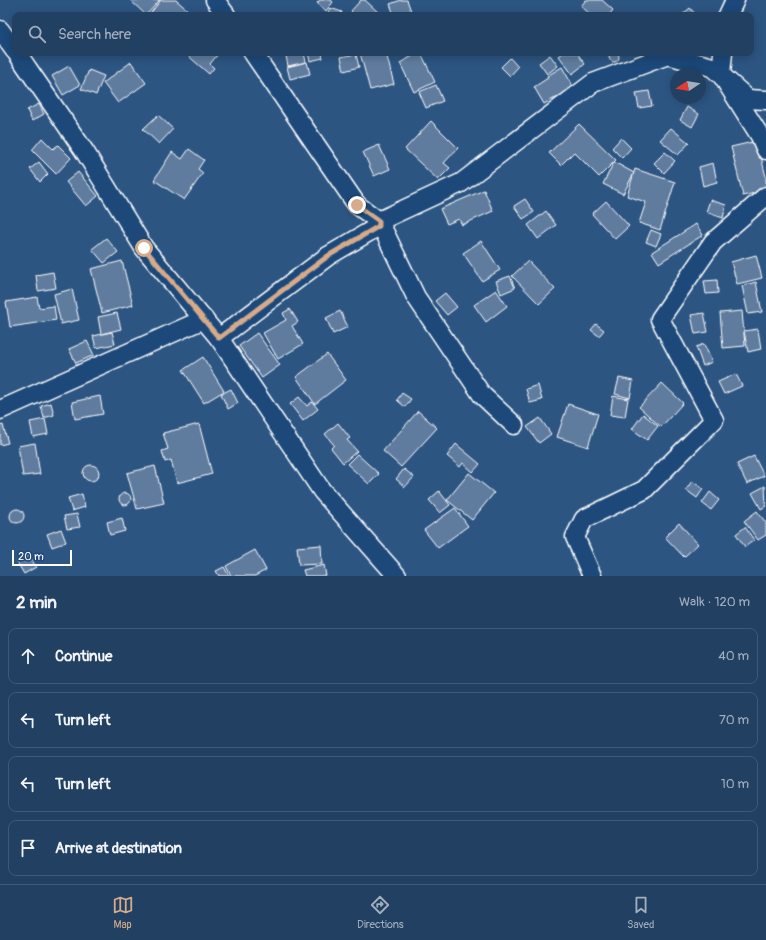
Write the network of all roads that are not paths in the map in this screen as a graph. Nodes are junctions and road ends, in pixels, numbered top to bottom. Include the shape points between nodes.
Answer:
1 (214, 0) edge
2 (735, 0) edge
3 (224, 12) edge
4 (729, 12) edge
5 (0, 30) edge
6 (12, 46) edge
7 (19, 56) edge
8 (255, 56) edge
9 (665, 56) edge
10 (672, 56) edge
11 (723, 56) edge
12 (721, 74) junction
13 (766, 100) edge
14 (766, 150) edge
15 (766, 196) edge
16 (379, 221) junction
17 (204, 320) junction
18 (219, 338) junction
19 (0, 410) edge
20 (514, 425) dead end
21 (397, 576) edge
22 (592, 576) edge

1 - 3 street
2 - 4 street
5 - 6 street
7 - 17 street via 85,152 144,248
8 - 16 street via 357,205
9 - 16 street via 593,83 461,183
10 - 12 street via 712,67
11 - 12 street
12 - 13 street via 748,99
12 - 14 street
15 - 22 street via 713,242 660,319 714,420 644,490 584,519 575,537
16 - 18 street via 379,226 328,256
16 - 20 street via 416,297 482,395
17 - 18 street
17 - 19 street
18 - 21 street via 322,491

